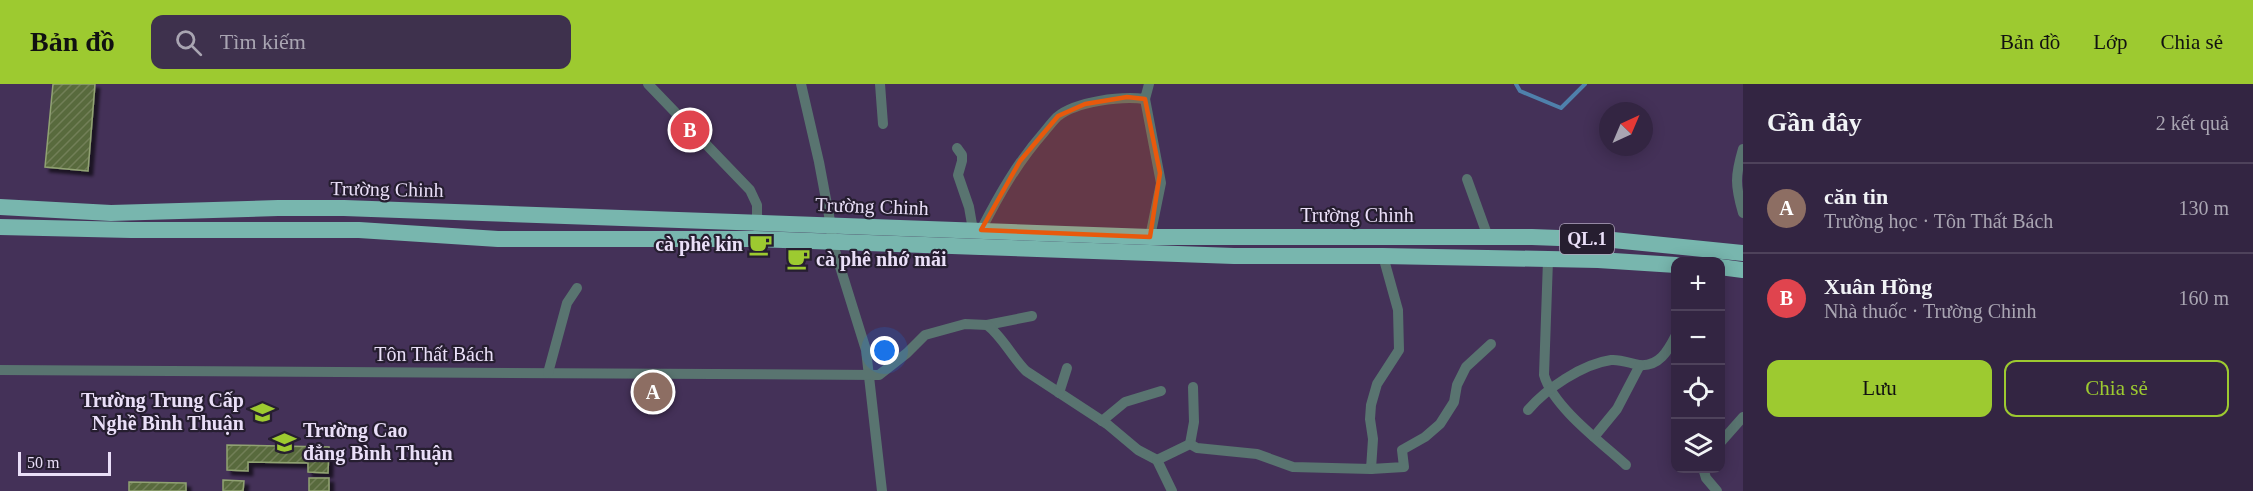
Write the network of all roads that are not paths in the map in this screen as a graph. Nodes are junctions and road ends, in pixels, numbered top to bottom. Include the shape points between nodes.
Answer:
1 (648, 84) edge
2 (801, 84) edge
3 (880, 84) edge
4 (1149, 84) edge
5 (1145, 99) junction
6 (883, 124) dead end
7 (957, 148) dead end
8 (1743, 149) edge
9 (1467, 179) dead end
10 (0, 207) edge
11 (1743, 213) edge
12 (0, 227) edge
13 (977, 230) junction
14 (756, 231) junction
15 (831, 233) junction
16 (1150, 237) junction
17 (1488, 237) junction
18 (1743, 253) edge
19 (1383, 256) junction
20 (1548, 260) junction
21 (1671, 265) edge
22 (1725, 268) edge
23 (1743, 270) edge
24 (577, 288) dead end
25 (1032, 316) dead end
26 (987, 325) junction
27 (1491, 344) dead end
28 (1671, 344) edge
29 (1640, 365) junction
30 (1067, 368) dead end
31 (0, 370) edge
32 (548, 373) junction
33 (868, 375) junction
34 (1193, 387) dead end
35 (1161, 391) dead end
36 (1551, 391) junction
37 (1059, 393) junction
38 (1527, 410) dead end
39 (1743, 417) edge
40 (1102, 421) junction
41 (1594, 437) junction
42 (1725, 437) edge
43 (1190, 444) junction
44 (1157, 460) junction
45 (1626, 465) dead end
46 (1371, 469) junction
47 (1704, 473) edge
48 (882, 491) edge
49 (1172, 491) edge
50 (1717, 491) edge

1 - 14 street via 750,190 757,205
2 - 15 street
3 - 6 street
4 - 5 street
5 - 13 street via 1105,99 1058,116 1020,160
5 - 16 street via 1161,183
7 - 13 street via 963,161 958,175
8 - 11 street via 1736,179
9 - 17 street
10 - 14 highway, Trường Chinh / QL.1 via 111,213 344,208
12 - 14 highway, Trường Chinh / QL.1 via 351,230 498,239
13 - 15 highway, Trường Chinh / QL.1
13 - 16 highway, Trường Chinh / QL.1
14 - 15 highway, Trường Chinh / QL.1
15 - 19 highway, Trường Chinh / QL.1 via 1234,256
15 - 33 street via 866,350
16 - 17 highway, Trường Chinh / QL.1
17 - 18 highway, Trường Chinh / QL.1 via 1613,240
19 - 20 highway, Trường Chinh / QL.1
19 - 46 street via 1398,310 1399,350 1377,384 1371,405
20 - 21 highway, Trường Chinh / QL.1
20 - 36 street via 1544,375
22 - 23 highway
24 - 32 street via 567,303
25 - 26 street
26 - 33 street via 965,324 925,335 879,375
26 - 37 street via 1021,365
27 - 46 street via 1466,367 1454,402 1440,424 1402,450 1404,467
28 - 29 street via 1661,359
29 - 36 street via 1612,360 1577,371
29 - 41 street via 1617,409
30 - 37 street
31 - 32 street, Tôn Thất Bách
32 - 33 street, Tôn Thất Bách
33 - 48 street
34 - 43 street
35 - 40 street via 1125,402
36 - 38 street
36 - 41 street
37 - 40 street
39 - 42 street
40 - 44 street
41 - 45 street
43 - 44 street
43 - 46 street via 1257,454 1293,467
44 - 49 street
47 - 50 street

